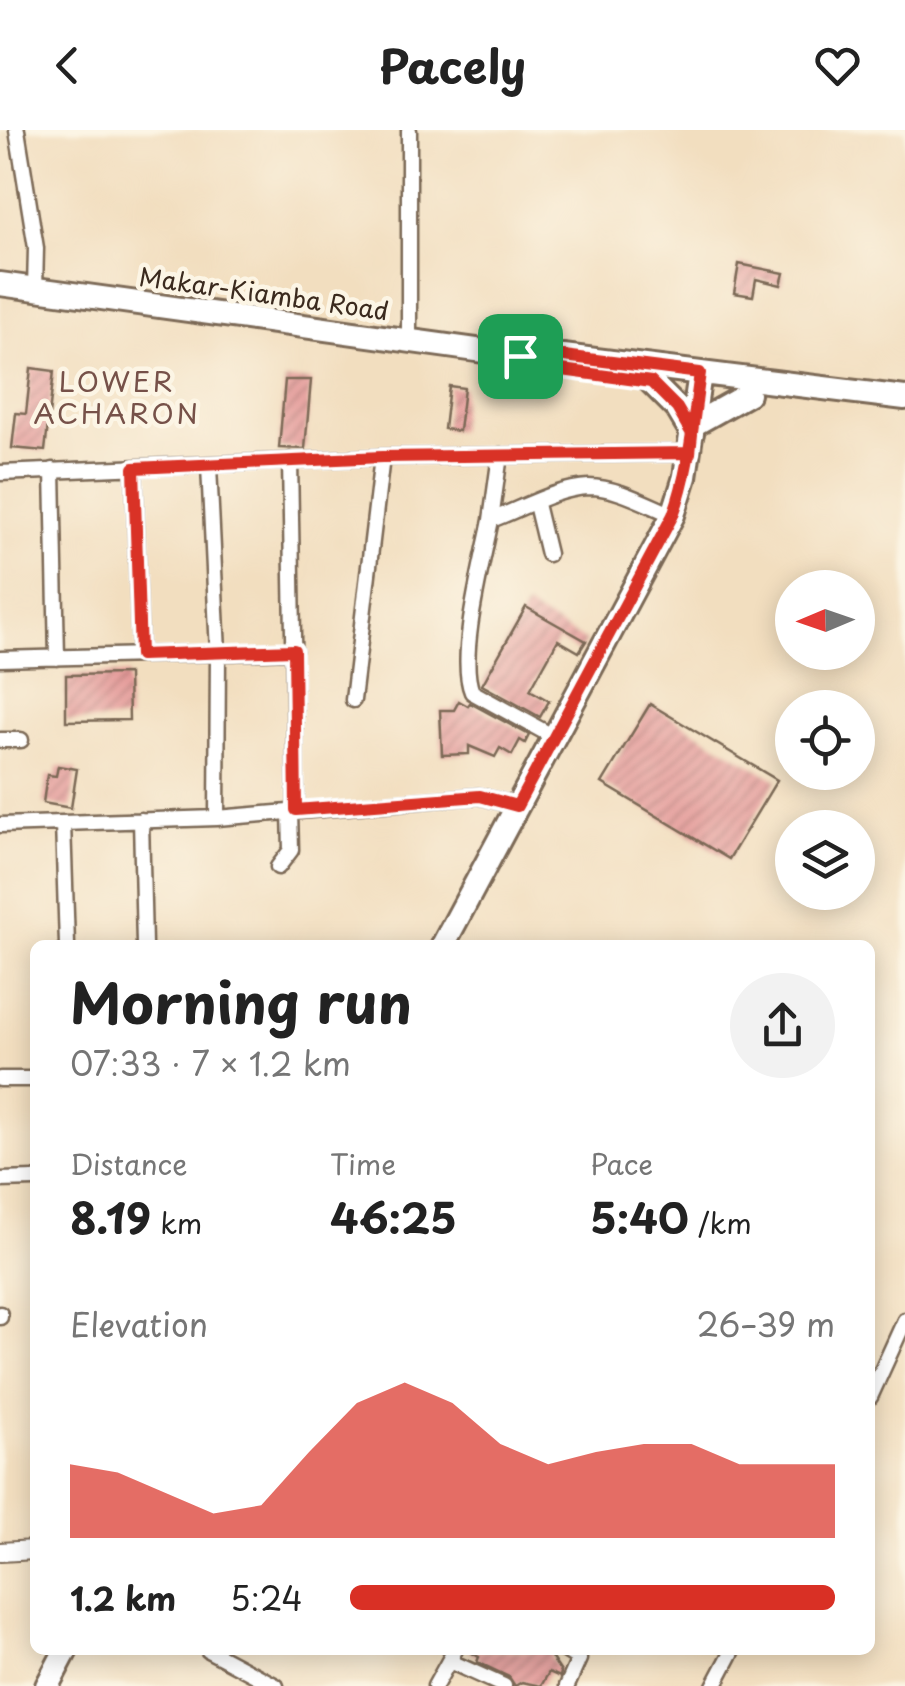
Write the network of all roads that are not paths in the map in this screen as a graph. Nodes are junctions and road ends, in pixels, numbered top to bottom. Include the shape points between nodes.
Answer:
1 (17, 130) edge
2 (409, 130) edge
3 (0, 284) edge
4 (35, 289) junction
5 (409, 341) junction
6 (520, 356) junction
7 (699, 380) junction
8 (651, 382) junction
9 (748, 394) junction
10 (905, 398) edge
11 (905, 406) edge
12 (692, 437) junction
13 (500, 456) junction
14 (382, 457) junction
15 (290, 460) junction
16 (209, 466) junction
17 (134, 468) junction
18 (52, 470) junction
19 (0, 473) edge
20 (536, 504) junction
21 (673, 515) junction
22 (491, 520) junction
23 (548, 554) dead end
24 (294, 650) junction
25 (218, 652) junction
26 (140, 655) junction
27 (57, 658) junction
28 (0, 659) edge
29 (353, 700) dead end
30 (554, 738) junction
31 (0, 740) edge
32 (21, 740) dead end
33 (517, 806) junction
34 (293, 811) junction
35 (218, 818) junction
36 (141, 820) junction
37 (63, 823) junction
38 (0, 825) edge
39 (278, 867) dead end
40 (66, 940) edge
41 (144, 940) edge
42 (445, 940) edge
43 (30, 1079) edge
44 (0, 1080) edge
45 (30, 1178) edge
46 (0, 1180) edge
47 (905, 1320) edge
48 (875, 1386) edge
49 (30, 1550) edge
50 (0, 1552) edge
51 (63, 1655) edge
52 (217, 1655) edge
53 (452, 1655) edge
54 (574, 1655) edge
55 (730, 1655) edge
56 (46, 1686) edge
57 (276, 1686) edge
58 (435, 1686) edge
59 (504, 1686) edge
60 (567, 1686) edge
61 (714, 1686) edge

1 - 4 street via 36,248
2 - 5 street
3 - 4 main road, Makar-Kiamba Road
4 - 5 main road, Makar-Kiamba Road
5 - 6 main road, Makar-Kiamba Road
6 - 7 main road, Makar-Kiamba Road via 564,356
6 - 8 main road, Makar-Kiamba Road via 562,370
7 - 8 main road, Makar-Kiamba Road
7 - 9 main road, Makar-Kiamba Road
7 - 10 main road, Makar-Kiamba Road
7 - 12 main road
8 - 12 main road via 677,408
9 - 11 main road, Makar-Kiamba Road
9 - 12 main road
12 - 13 street
12 - 21 main road
13 - 14 street
13 - 22 street
14 - 15 street
14 - 29 street
15 - 16 street
15 - 24 street
16 - 17 street
16 - 25 street
17 - 18 street
17 - 26 street
18 - 19 street
18 - 27 street
20 - 21 street via 587,487
20 - 22 street
20 - 23 street
21 - 30 main road
22 - 30 street via 474,605 469,684 472,692
24 - 25 street
24 - 34 street
25 - 26 street
25 - 35 street
26 - 27 street
27 - 28 street
30 - 33 main road
31 - 32 street
33 - 34 street via 480,796
33 - 42 main road
34 - 35 street
34 - 39 street via 292,842
35 - 36 street
36 - 37 street
36 - 41 street
37 - 38 street
37 - 40 street
43 - 44 street
45 - 46 street
47 - 48 street
49 - 50 street
51 - 56 main road
52 - 57 street
53 - 58 street
53 - 59 street
54 - 60 street via 579,1663
55 - 61 street

